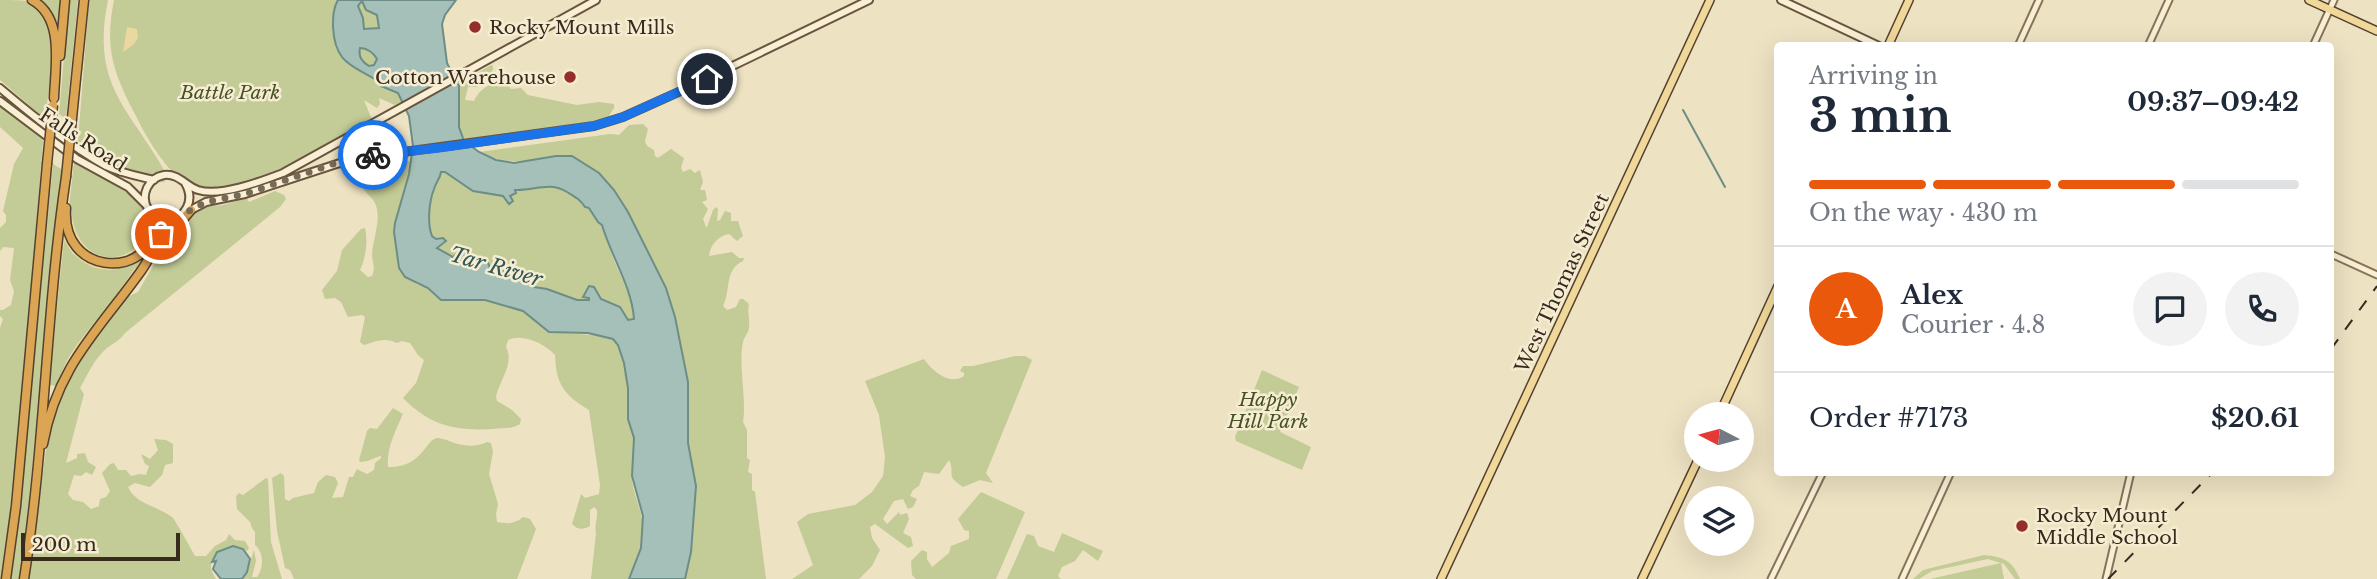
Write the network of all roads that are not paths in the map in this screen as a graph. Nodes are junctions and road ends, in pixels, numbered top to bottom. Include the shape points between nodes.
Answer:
1 (32, 0) edge
2 (65, 0) edge
3 (84, 0) edge
4 (596, 0) edge
5 (869, 0) edge
6 (1710, 0) edge
7 (1781, 0) edge
8 (1909, 0) edge
9 (2039, 0) edge
10 (2169, 0) edge
11 (2309, 0) edge
12 (2334, 0) edge
13 (2329, 10) junction
14 (2377, 31) edge
15 (1870, 42) edge
16 (1890, 42) edge
17 (2020, 42) edge
18 (2150, 42) edge
19 (2315, 42) edge
20 (0, 88) edge
21 (0, 101) edge
22 (54, 101) junction
23 (66, 179) junction
24 (154, 180) junction
25 (185, 183) junction
26 (148, 209) junction
27 (188, 212) junction
28 (172, 220) junction
29 (157, 246) junction
30 (2334, 255) edge
31 (2377, 275) edge
32 (1774, 295) edge
33 (1725, 402) edge
34 (1692, 472) edge
35 (1821, 476) edge
36 (1949, 476) edge
37 (2131, 476) edge
38 (36, 488) junction
39 (6, 579) edge
40 (24, 579) edge
41 (1441, 579) edge
42 (1642, 579) edge
43 (1771, 579) edge
44 (1902, 579) edge
45 (2106, 579) edge

1 - 22 highway via 48,14 52,25
2 - 22 highway
3 - 23 highway, bridge
4 - 25 main road via 283,173 254,184 206,191
5 - 27 main road via 623,117 594,126 336,163 245,194 206,202
6 - 41 main road, West Thomas Street
7 - 15 main road
8 - 16 main road
9 - 17 street
10 - 18 street
11 - 13 main road
12 - 13 street
13 - 14 main road
13 - 19 street
20 - 24 main road via 105,165
21 - 26 main road, Falls Road via 77,159 128,187
22 - 39 highway, bridge
23 - 26 highway via 69,235 78,250 92,260 110,264 128,260 144,249 152,234
23 - 38 highway
24 - 25 main road via 167,175
24 - 26 main road via 145,195
25 - 27 main road
26 - 28 main road via 160,219
27 - 28 main road
27 - 29 highway
28 - 29 highway
29 - 38 highway via 62,380 47,424
30 - 31 street
32 - 33 main road
34 - 42 main road
35 - 43 street
36 - 44 street
37 - 45 street
38 - 40 highway

